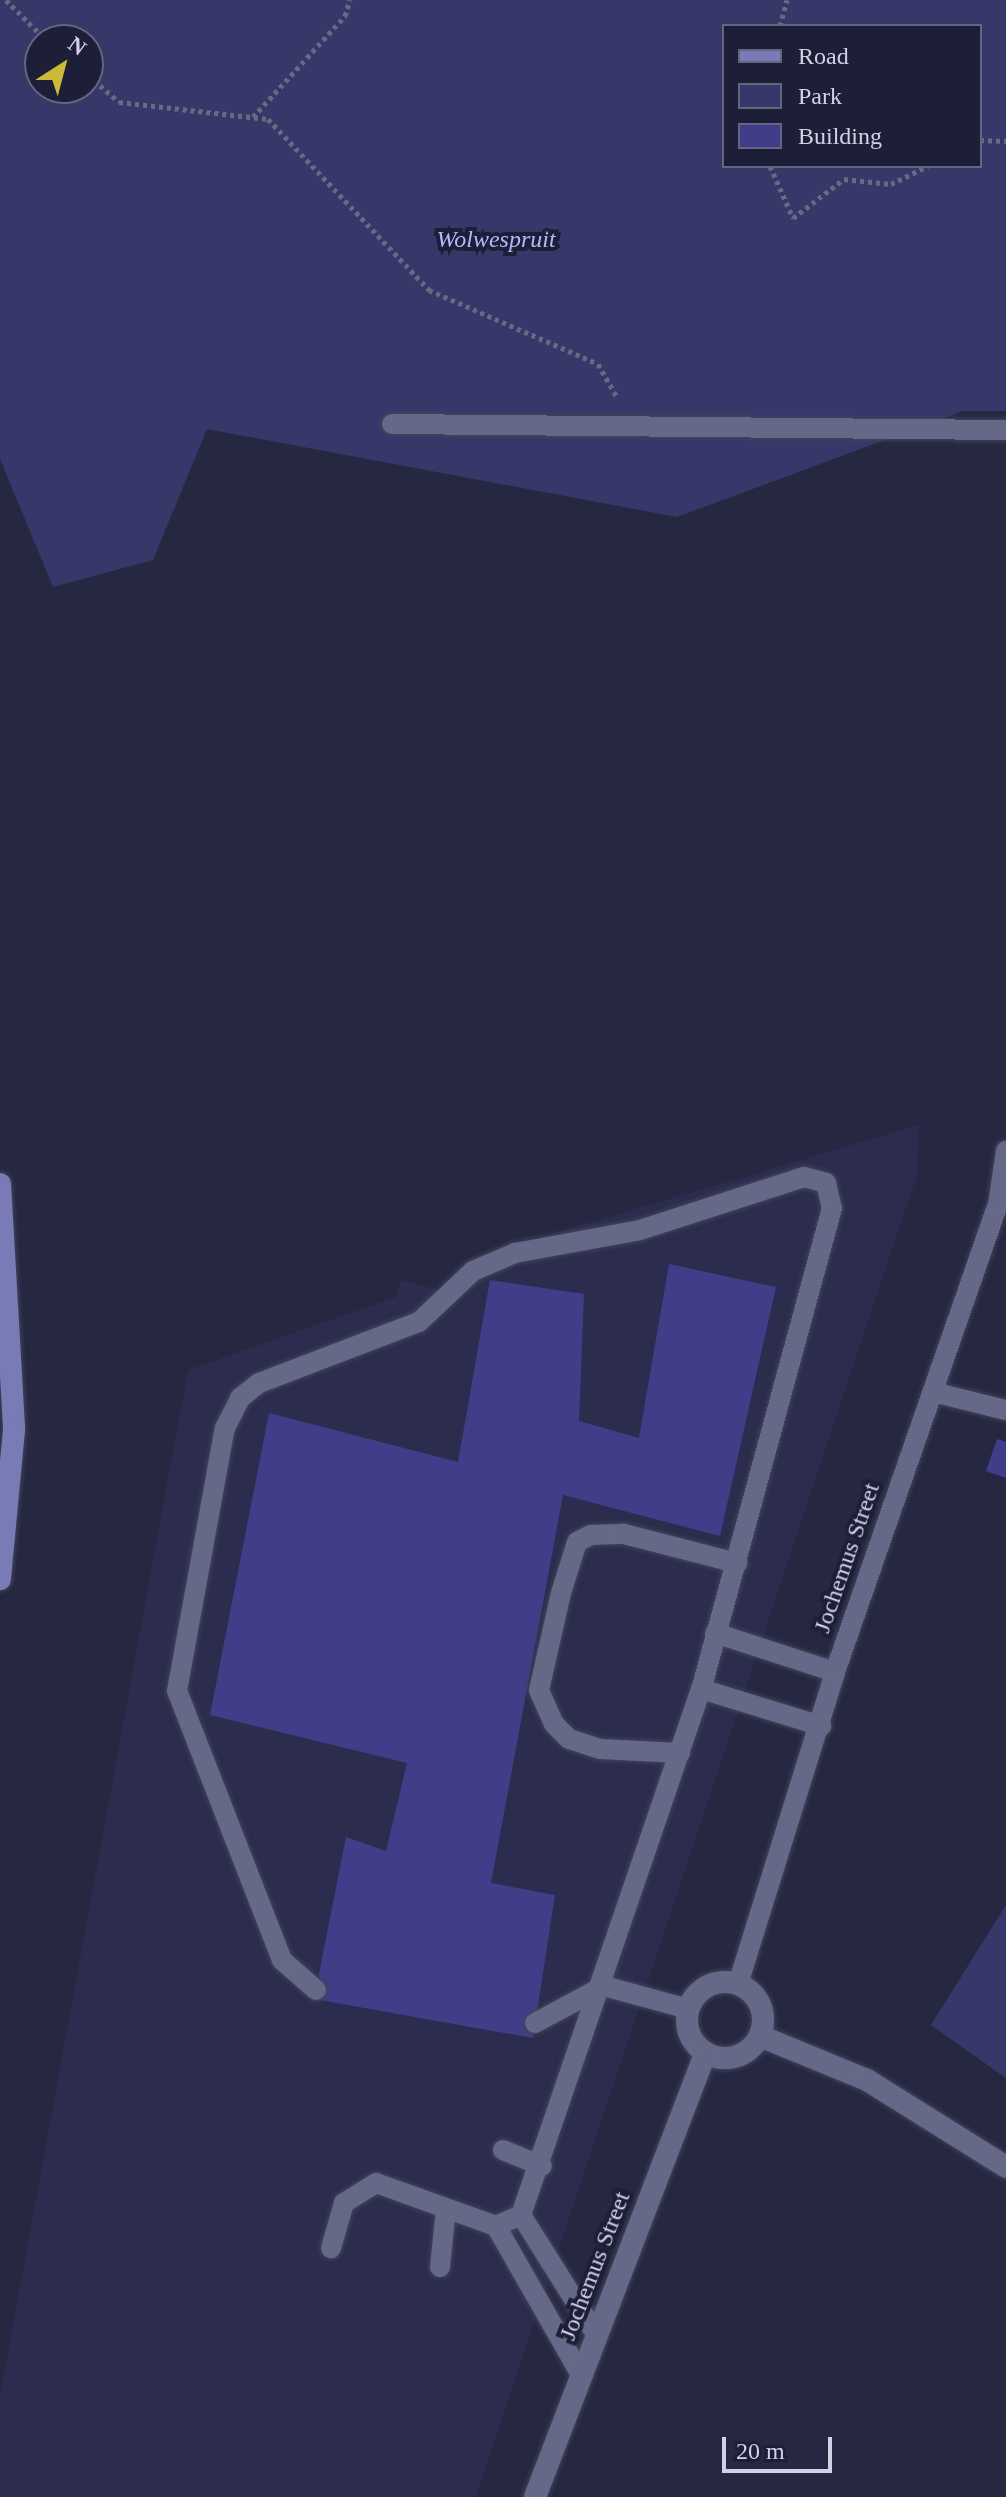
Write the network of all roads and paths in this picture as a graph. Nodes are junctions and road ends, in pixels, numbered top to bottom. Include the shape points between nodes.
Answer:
1 (6, 0) edge
2 (350, 0) edge
3 (787, 0) edge
4 (30, 24) edge
5 (781, 24) edge
6 (104, 89) edge
7 (252, 117) junction
8 (982, 140) edge
9 (1006, 141) edge
10 (771, 168) edge
11 (924, 168) edge
12 (631, 423) junction
13 (392, 424) dead end
14 (1006, 430) edge
15 (1006, 1151) edge
16 (0, 1184) edge
17 (933, 1392) junction
18 (1006, 1410) edge
19 (737, 1563) junction
20 (0, 1579) edge
21 (715, 1633) junction
22 (835, 1672) junction
23 (701, 1689) junction
24 (821, 1726) junction
25 (680, 1753) junction
26 (738, 1984) junction
27 (604, 1986) junction
28 (316, 1990) dead end
29 (688, 2009) junction
30 (535, 2023) dead end
31 (760, 2036) junction
32 (705, 2054) junction
33 (503, 2150) dead end
34 (542, 2166) junction
35 (1006, 2167) edge
36 (446, 2209) junction
37 (521, 2215) junction
38 (496, 2226) junction
39 (331, 2248) dead end
40 (440, 2267) dead end
41 (596, 2334) junction
42 (581, 2375) junction
43 (535, 2497) edge

1 - 4 path
2 - 7 path via 345,16
3 - 5 path
6 - 7 path via 119,102
7 - 12 path via 268,119 429,290 598,364
8 - 9 path
10 - 11 path via 793,218 844,179 891,184
12 - 13 lane
12 - 14 lane
15 - 17 lane, Jochemus Street via 998,1205
16 - 20 main road via 14,1430
17 - 18 lane
17 - 22 lane, Jochemus Street
19 - 21 lane
19 - 25 lane via 605,1533 577,1542 569,1567 539,1690 554,1724 569,1739 600,1749
19 - 28 lane via 832,1208 832,1190 816,1179 640,1230 515,1253 473,1271 419,1322 259,1383 240,1398 225,1428 177,1691 282,1960
21 - 22 lane
21 - 23 lane
22 - 24 lane, Jochemus Street
23 - 24 lane
23 - 25 lane
24 - 26 lane, Jochemus Street
25 - 27 lane
26 - 29 street via 713,1983
26 - 31 street via 757,2000
27 - 29 lane
27 - 30 lane
27 - 34 lane
29 - 32 street via 688,2034
31 - 32 street via 742,2055
31 - 35 street via 867,2080
32 - 41 street, Jochemus Street
33 - 34 lane
34 - 37 lane
36 - 38 lane
36 - 39 lane via 376,2183 344,2203
36 - 40 lane
37 - 38 lane
37 - 41 lane
38 - 42 lane
41 - 42 street, Jochemus Street
42 - 43 street, Jochemus Street

